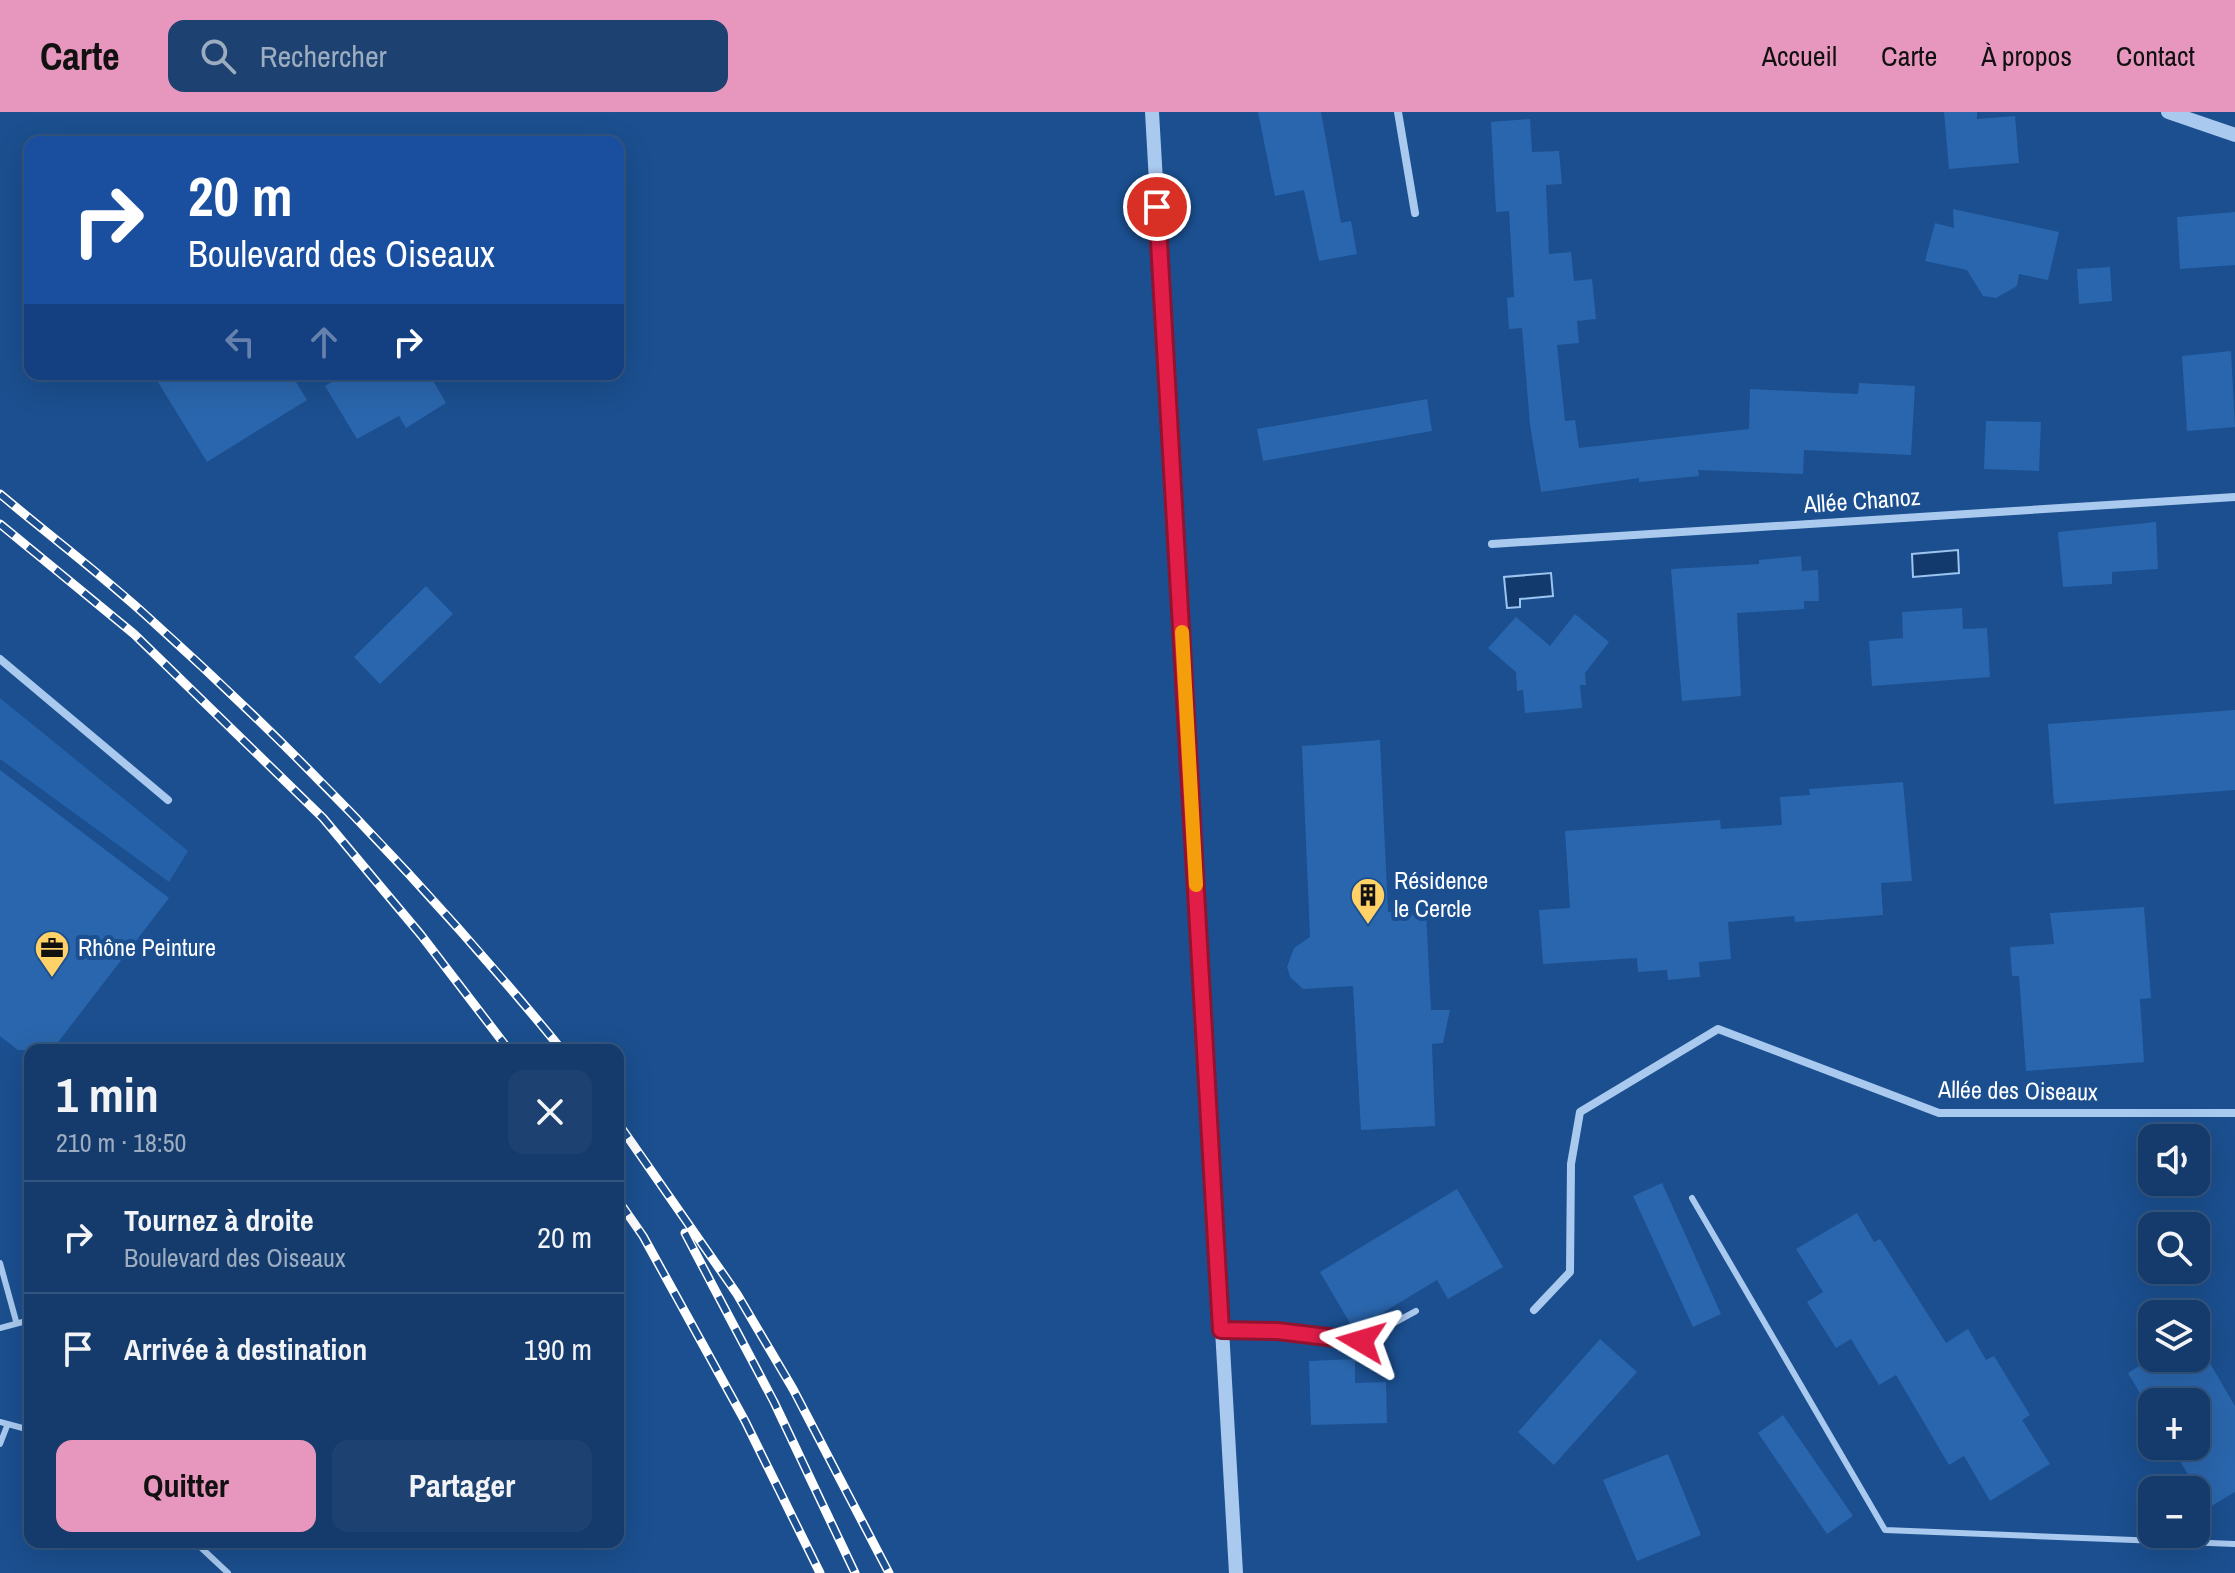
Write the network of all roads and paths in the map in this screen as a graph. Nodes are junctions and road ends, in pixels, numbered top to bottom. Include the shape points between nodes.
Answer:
1 (1152, 112) edge
2 (1398, 112) edge
3 (2168, 112) edge
4 (2235, 135) edge
5 (1415, 213) dead end
6 (2235, 497) edge
7 (1492, 544) dead end
8 (0, 659) edge
9 (168, 800) dead end
10 (2235, 1113) edge
11 (1692, 1198) dead end
12 (0, 1263) edge
13 (1534, 1310) dead end
14 (1416, 1311) dead end
15 (24, 1320) edge
16 (16, 1321) junction
17 (0, 1328) edge
18 (1221, 1330) junction
19 (0, 1422) edge
20 (7, 1426) junction
21 (24, 1429) edge
22 (0, 1444) edge
23 (2235, 1544) edge
24 (201, 1548) edge
25 (228, 1573) edge
26 (1236, 1573) edge

1 - 18 street
2 - 5 street
3 - 4 street
6 - 7 street, Allée Chanoz
8 - 9 street
10 - 13 street, Allée des Oiseaux via 1939,1113 1718,1029 1580,1112 1571,1164 1570,1272
11 - 23 lane via 1885,1530
12 - 16 lane
14 - 18 lane via 1361,1341
15 - 16 lane
16 - 17 lane
18 - 26 street
19 - 20 lane
20 - 21 lane
20 - 22 lane
24 - 25 lane

